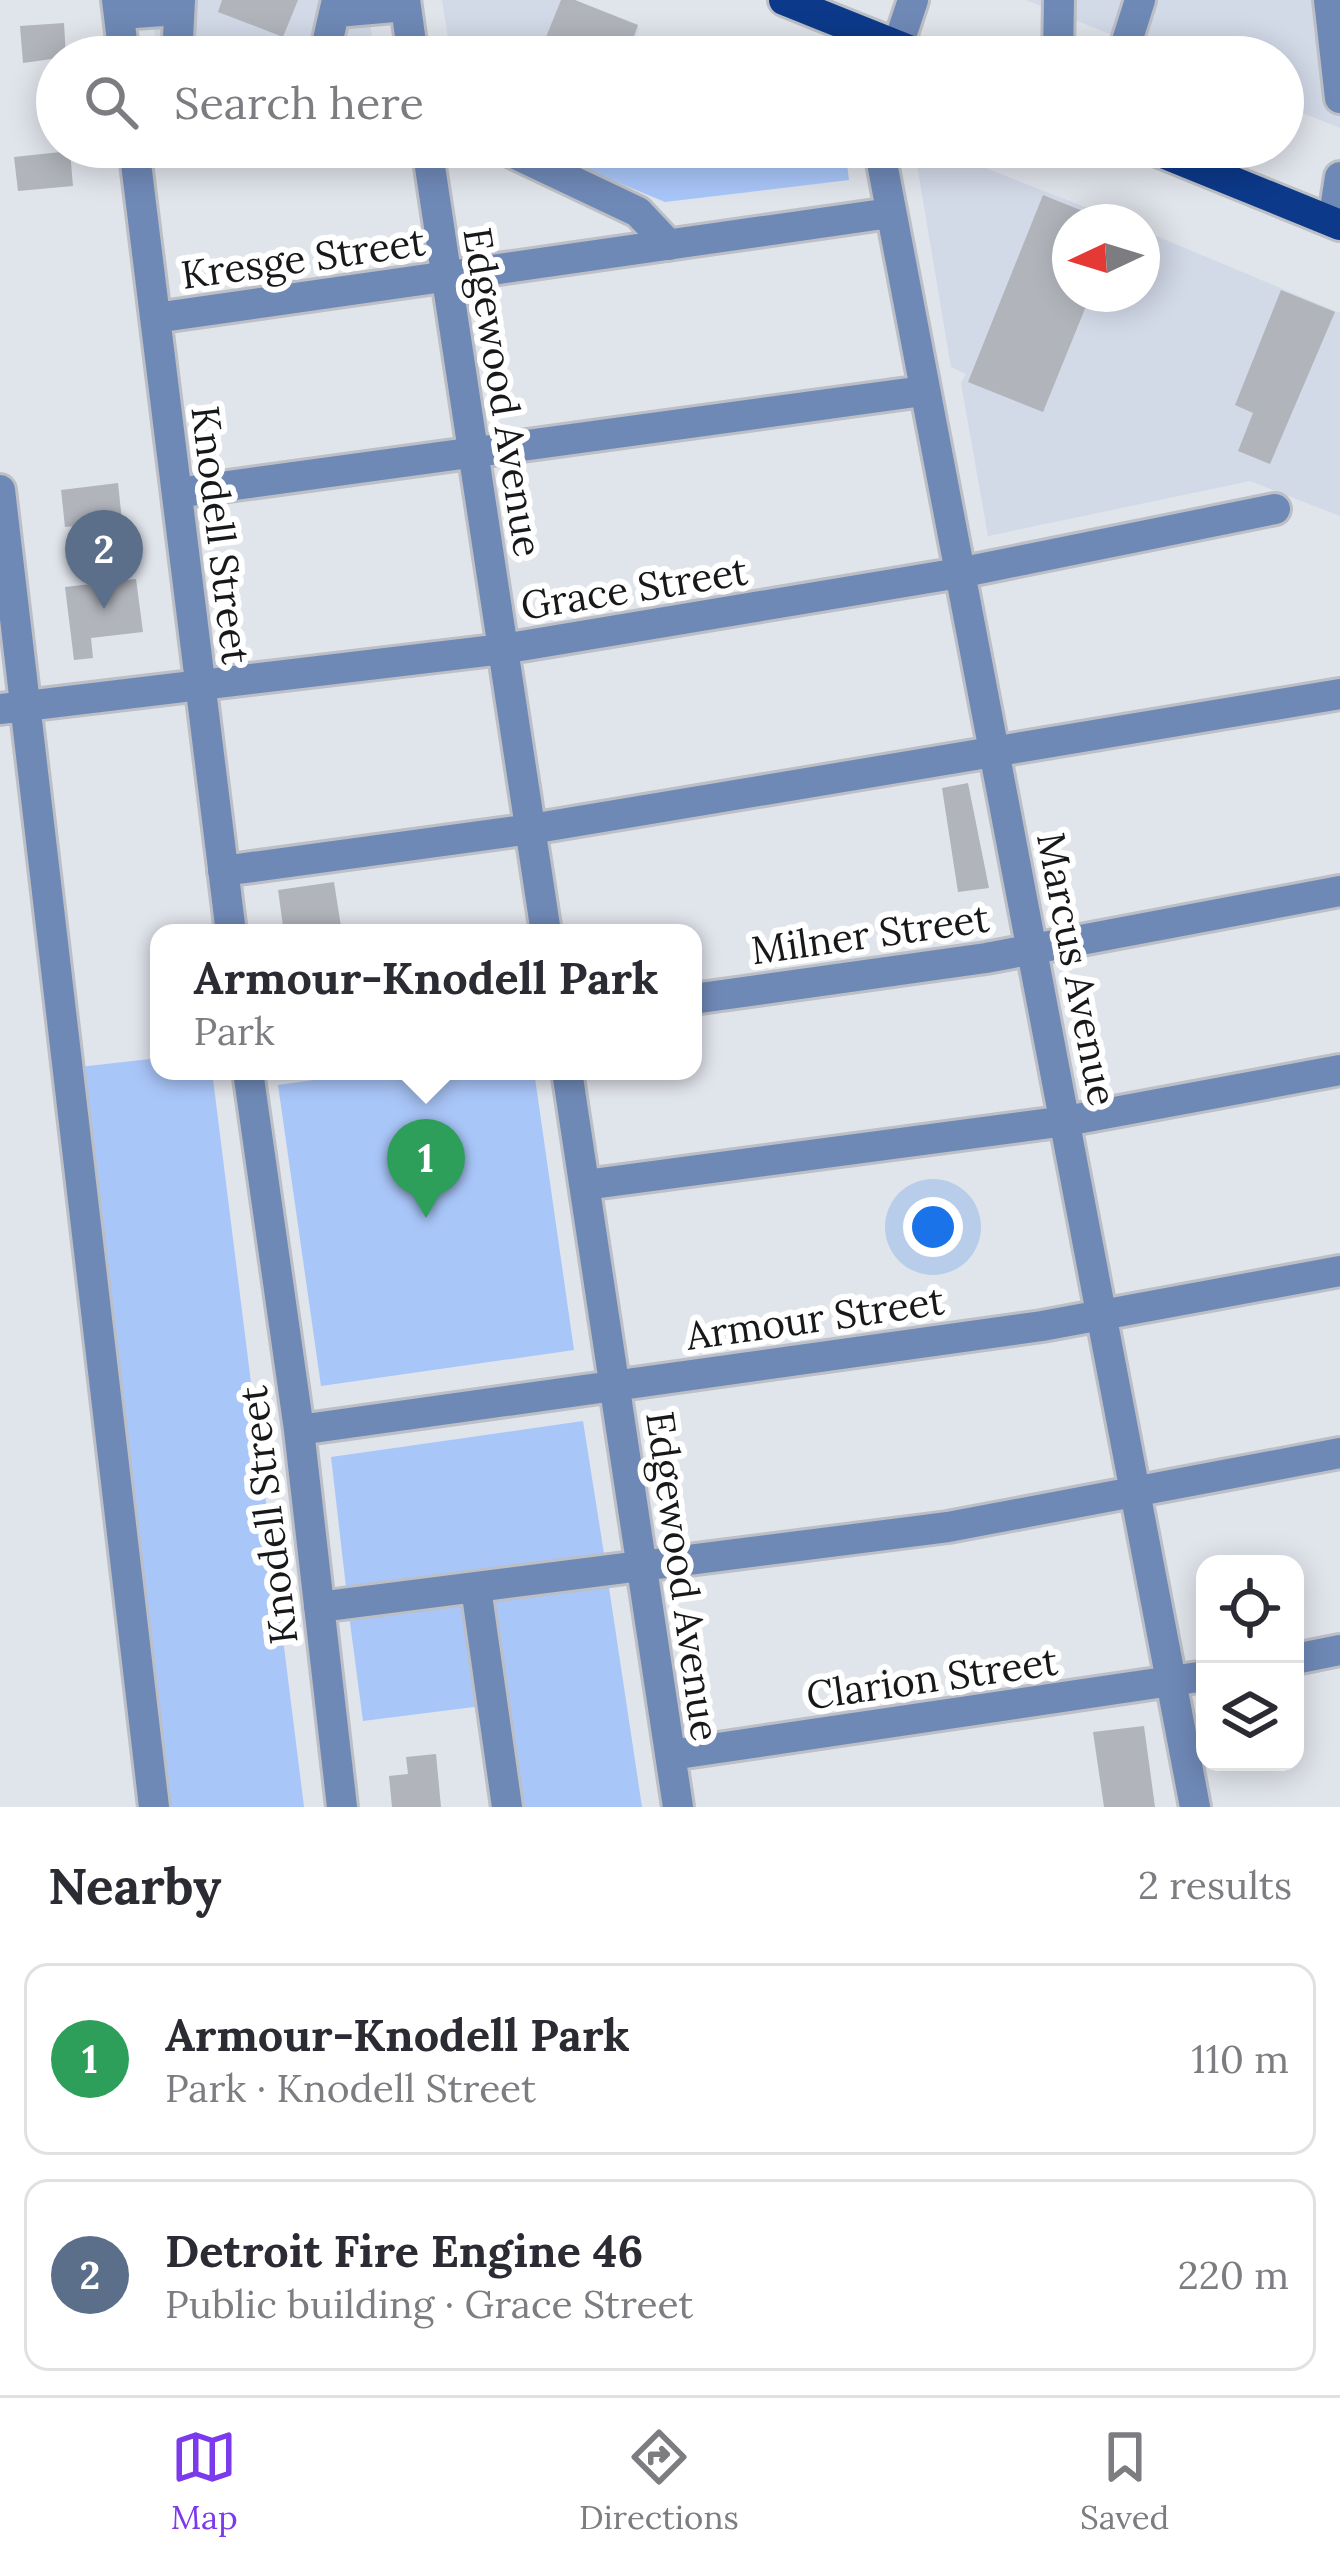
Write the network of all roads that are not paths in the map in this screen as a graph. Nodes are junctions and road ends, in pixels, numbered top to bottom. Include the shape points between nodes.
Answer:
1 (784, 0) edge
2 (913, 0) edge
3 (1059, 0) edge
4 (1140, 0) edge
5 (1329, 0) edge
6 (405, 3) edge
7 (179, 5) edge
8 (337, 6) edge
9 (118, 7) edge
10 (178, 36) edge
11 (329, 36) edge
12 (410, 36) edge
13 (867, 36) edge
14 (908, 36) edge
15 (1058, 36) edge
16 (1129, 36) edge
17 (1340, 98) edge
18 (137, 168) edge
19 (430, 168) edge
20 (545, 168) edge
21 (882, 168) edge
22 (1199, 168) edge
23 (1340, 177) edge
24 (890, 213) junction
25 (1336, 224) edge
26 (670, 245) junction
27 (447, 277) junction
28 (155, 318) junction
29 (923, 391) junction
30 (473, 453) junction
31 (0, 490) edge
32 (177, 493) junction
33 (1275, 509) dead end
34 (959, 573) junction
35 (503, 650) junction
36 (200, 684) junction
37 (1340, 694) edge
38 (13, 707) edge
39 (997, 755) junction
40 (530, 829) junction
41 (223, 872) junction
42 (1340, 891) edge
43 (230, 924) edge
44 (545, 924) edge
45 (1034, 948) junction
46 (702, 998) edge
47 (1340, 1070) edge
48 (249, 1080) edge
49 (568, 1080) edge
50 (1066, 1121) junction
51 (585, 1185) junction
52 (1340, 1271) edge
53 (1102, 1316) junction
54 (615, 1385) junction
55 (299, 1430) junction
56 (1340, 1453) edge
57 (1135, 1489) junction
58 (643, 1568) junction
59 (476, 1588) junction
60 (319, 1607) junction
61 (1340, 1650) edge
62 (1304, 1657) edge
63 (1196, 1678) edge
64 (1171, 1682) junction
65 (670, 1756) junction
66 (154, 1807) edge
67 (342, 1807) edge
68 (507, 1807) edge
69 (678, 1807) edge
70 (1195, 1807) edge

1 - 13 main road
2 - 14 street
3 - 15 street
4 - 16 street
5 - 17 street
6 - 8 street
6 - 12 street
7 - 9 street
7 - 10 street
8 - 11 street
18 - 28 street, Knodell Street
19 - 27 street, Edgewood Avenue
20 - 26 street via 638,212
21 - 24 street, Marcus Avenue
22 - 25 main road
23 - 25 street
24 - 26 street, Kresge Street
24 - 29 street, Marcus Avenue
26 - 27 street, Kresge Street
27 - 28 street, Kresge Street
27 - 30 street, Edgewood Avenue
28 - 32 street, Knodell Street
29 - 30 street
29 - 34 street, Marcus Avenue
30 - 32 street
30 - 35 street, Edgewood Avenue
31 - 38 street
32 - 36 street, Knodell Street
33 - 34 street, Grace Street
34 - 35 street, Grace Street
34 - 39 street, Marcus Avenue
35 - 36 street, Grace Street
35 - 40 street, Edgewood Avenue
36 - 38 street, Grace Street
36 - 41 street, Knodell Street
37 - 39 street
38 - 66 street
39 - 40 street
39 - 45 street, Marcus Avenue
40 - 41 street
40 - 44 street, Edgewood Avenue
41 - 43 street, Knodell Street
42 - 45 street, Milner Street
45 - 46 street, Milner Street
45 - 50 street, Marcus Avenue
47 - 50 street
48 - 55 street, Knodell Street
49 - 51 street, Edgewood Avenue
50 - 51 street
50 - 53 street, Marcus Avenue
51 - 54 street, Edgewood Avenue
52 - 53 street, Armour Street
53 - 54 street, Armour Street
53 - 57 street, Marcus Avenue
54 - 55 street, Armour Street
54 - 58 street, Edgewood Avenue
55 - 60 street, Knodell Street
56 - 57 street
57 - 58 street via 948,1527
57 - 64 street, Marcus Avenue
58 - 59 street
58 - 65 street, Edgewood Avenue
59 - 60 street
59 - 68 street
60 - 67 street, Knodell Street
61 - 62 street
63 - 64 street, Clarion Street
64 - 65 street, Clarion Street
64 - 70 street, Marcus Avenue
65 - 69 street, Edgewood Avenue

